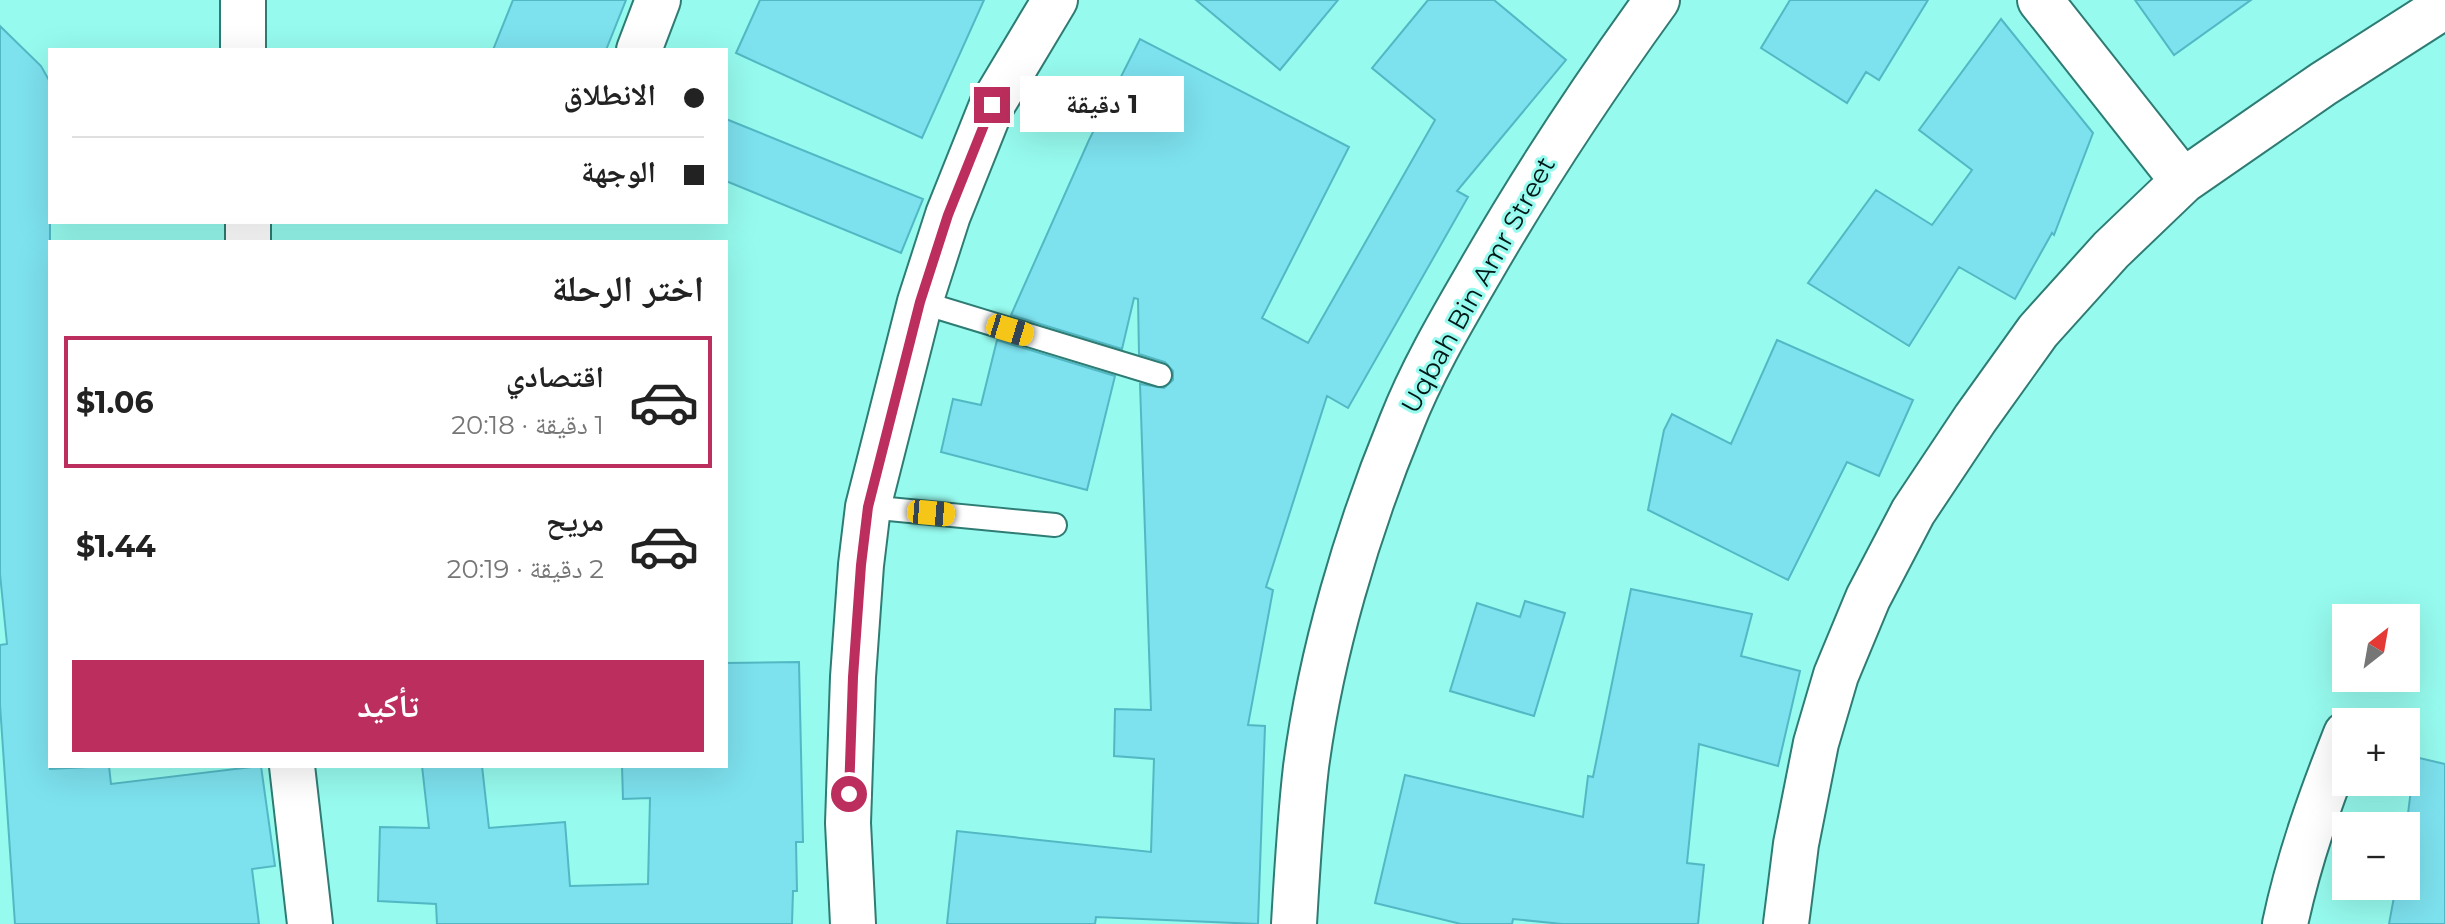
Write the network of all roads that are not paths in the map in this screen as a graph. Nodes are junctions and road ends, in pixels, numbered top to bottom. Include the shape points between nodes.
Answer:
1 (243, 0) edge
2 (658, 0) edge
3 (1055, 0) edge
4 (1657, 0) edge
5 (2040, 0) edge
6 (2445, 6) edge
7 (243, 48) edge
8 (640, 48) edge
9 (2183, 181) junction
10 (920, 302) junction
11 (1160, 375) dead end
12 (868, 507) junction
13 (1055, 525) dead end
14 (292, 768) edge
15 (2332, 769) edge
16 (310, 924) edge
17 (853, 924) edge
18 (1294, 924) edge
19 (1786, 924) edge
20 (2285, 924) edge

1 - 7 street
2 - 8 street
3 - 10 street via 992,105
4 - 18 street, Uqbah Bin Amr Street via 1530,186 1402,421 1359,538 1329,648 1306,766
5 - 9 street
6 - 9 street
9 - 19 street via 2038,331 1913,512 1836,675 1810,772
10 - 11 lane
10 - 12 street
12 - 13 lane
12 - 17 street via 852,691 848,823
14 - 16 street
15 - 20 street via 2296,873

